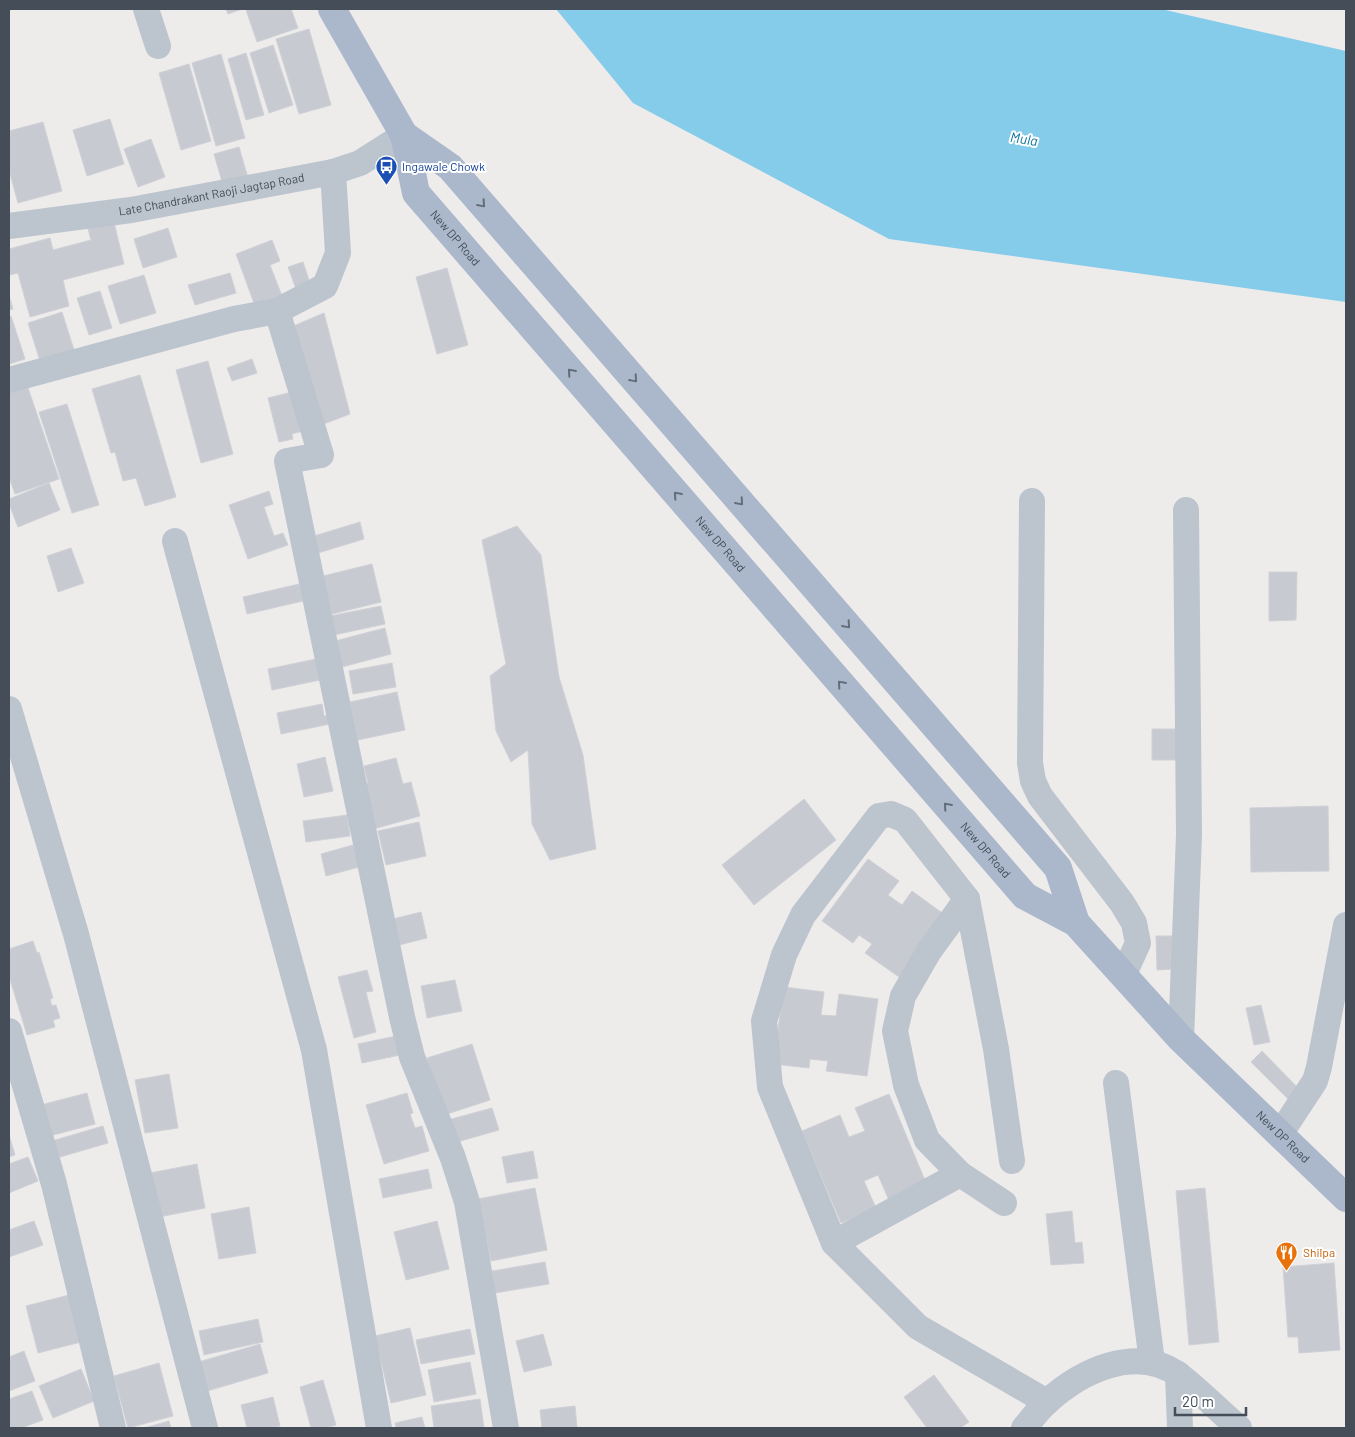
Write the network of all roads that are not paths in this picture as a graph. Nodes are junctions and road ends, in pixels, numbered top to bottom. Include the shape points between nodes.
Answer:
1 (146, 9) edge
2 (332, 9) edge
3 (158, 46) dead end
4 (404, 135) junction
5 (333, 172) junction
6 (9, 226) edge
7 (277, 311) junction
8 (9, 380) edge
9 (1032, 501) dead end
10 (1186, 510) dead end
11 (175, 541) dead end
12 (9, 709) edge
13 (967, 899) junction
14 (1076, 923) junction
15 (1346, 926) edge
16 (1124, 976) junction
17 (9, 1031) edge
18 (1181, 1039) junction
19 (1116, 1083) dead end
20 (1280, 1134) junction
21 (1012, 1161) dead end
22 (960, 1174) junction
23 (1346, 1198) edge
24 (1004, 1203) dead end
25 (834, 1243) junction
26 (1152, 1362) junction
27 (1178, 1374) junction
28 (1047, 1402) junction
29 (113, 1428) edge
30 (205, 1428) edge
31 (379, 1428) edge
32 (506, 1428) edge
33 (1024, 1428) edge
34 (1180, 1428) edge
35 (1240, 1428) edge

1 - 3 street
2 - 4 main road, New DP Road
4 - 5 street, Late Chandrakant Raoji Jagtap Road via 360,163
4 -> 14 main road, New DP Road via 450,167 1058,868
14 -> 4 main road, New DP Road via 1025,896 416,193
5 - 6 street, Late Chandrakant Raoji Jagtap Road via 131,210
5 - 7 street via 338,254 325,286
7 - 8 street via 234,319
7 - 32 street via 321,455 287,461 297,510 402,1017 412,1057 467,1202
9 - 16 street via 1030,763 1033,781 1040,796 1134,923 1138,943
10 - 18 street via 1189,835
11 - 31 street via 314,1050
12 - 30 street via 76,934
13 - 21 street via 996,1049
13 - 22 street via 929,951 904,996 895,1031 906,1085 927,1140
13 - 25 street via 905,820 891,814 879,816 804,915 784,955 764,1021 770,1087
14 - 16 main road, New DP Road
15 - 20 street via 1319,1067 1314,1081
16 - 18 main road, New DP Road
17 - 29 street via 54,1184
18 - 20 main road, New DP Road
19 - 26 street
20 - 23 main road, New DP Road
22 - 24 street
22 - 25 street
25 - 28 street via 918,1327
26 - 27 street
26 - 28 street via 1118,1362 1083,1376
27 - 34 street
27 - 35 street
28 - 33 street

